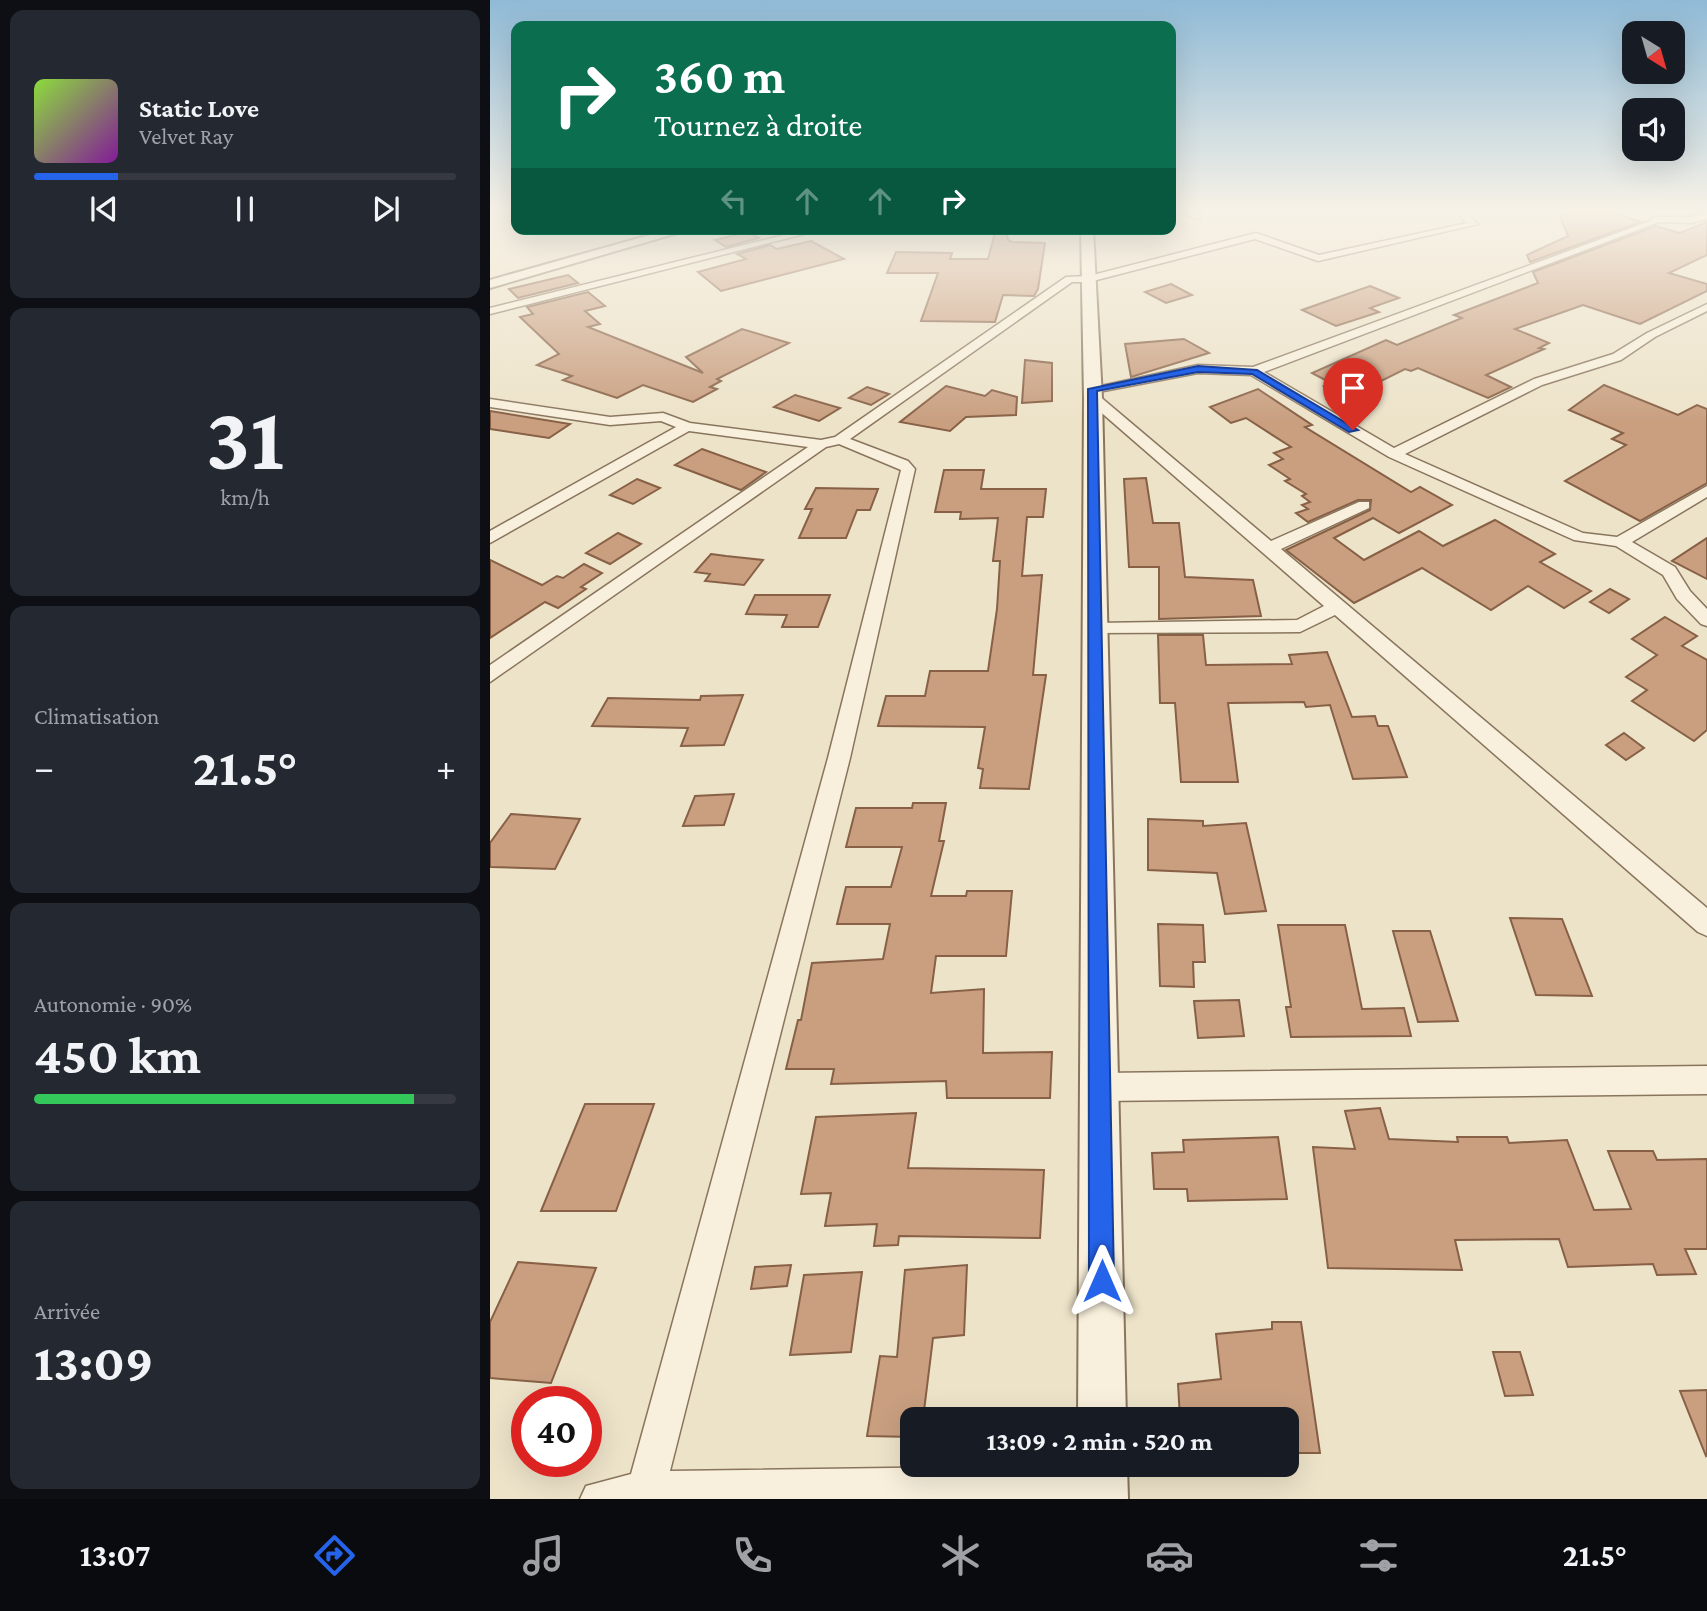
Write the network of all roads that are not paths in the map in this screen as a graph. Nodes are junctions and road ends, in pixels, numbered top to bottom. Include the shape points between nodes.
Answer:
1 (611, 281) edge
2 (1067, 281) edge
3 (1089, 281) edge
4 (1484, 281) edge
5 (1707, 307) edge
6 (490, 311) edge
7 (1254, 372) junction
8 (1093, 393) junction
9 (490, 403) edge
10 (687, 427) junction
11 (830, 442) junction
12 (1394, 454) junction
13 (1707, 491) edge
14 (1364, 505) dead end
15 (490, 538) edge
16 (1620, 542) junction
17 (1270, 548) junction
18 (1338, 606) junction
19 (1707, 620) edge
20 (1096, 629) junction
21 (490, 675) edge
22 (1707, 924) edge
23 (1707, 1080) edge
24 (1101, 1087) junction
25 (1102, 1407) edge
26 (1102, 1482) edge
27 (646, 1490) junction
28 (599, 1499) edge

1 - 6 street
2 - 11 street
3 - 8 street
4 - 7 street
5 - 12 street via 1617,358 1538,382
7 - 8 street via 1198,369
7 - 12 street
8 - 17 street
8 - 20 street
9 - 10 street via 610,421 663,418
10 - 11 street
10 - 15 street
11 - 21 street
11 - 27 street via 908,469 839,758
12 - 16 street via 1580,537
13 - 16 street
14 - 17 street
16 - 19 street via 1669,571 1683,595
17 - 18 street
18 - 20 street via 1300,626
18 - 22 street
20 - 24 street
23 - 24 street
24 - 25 street
26 - 27 street
27 - 28 street

